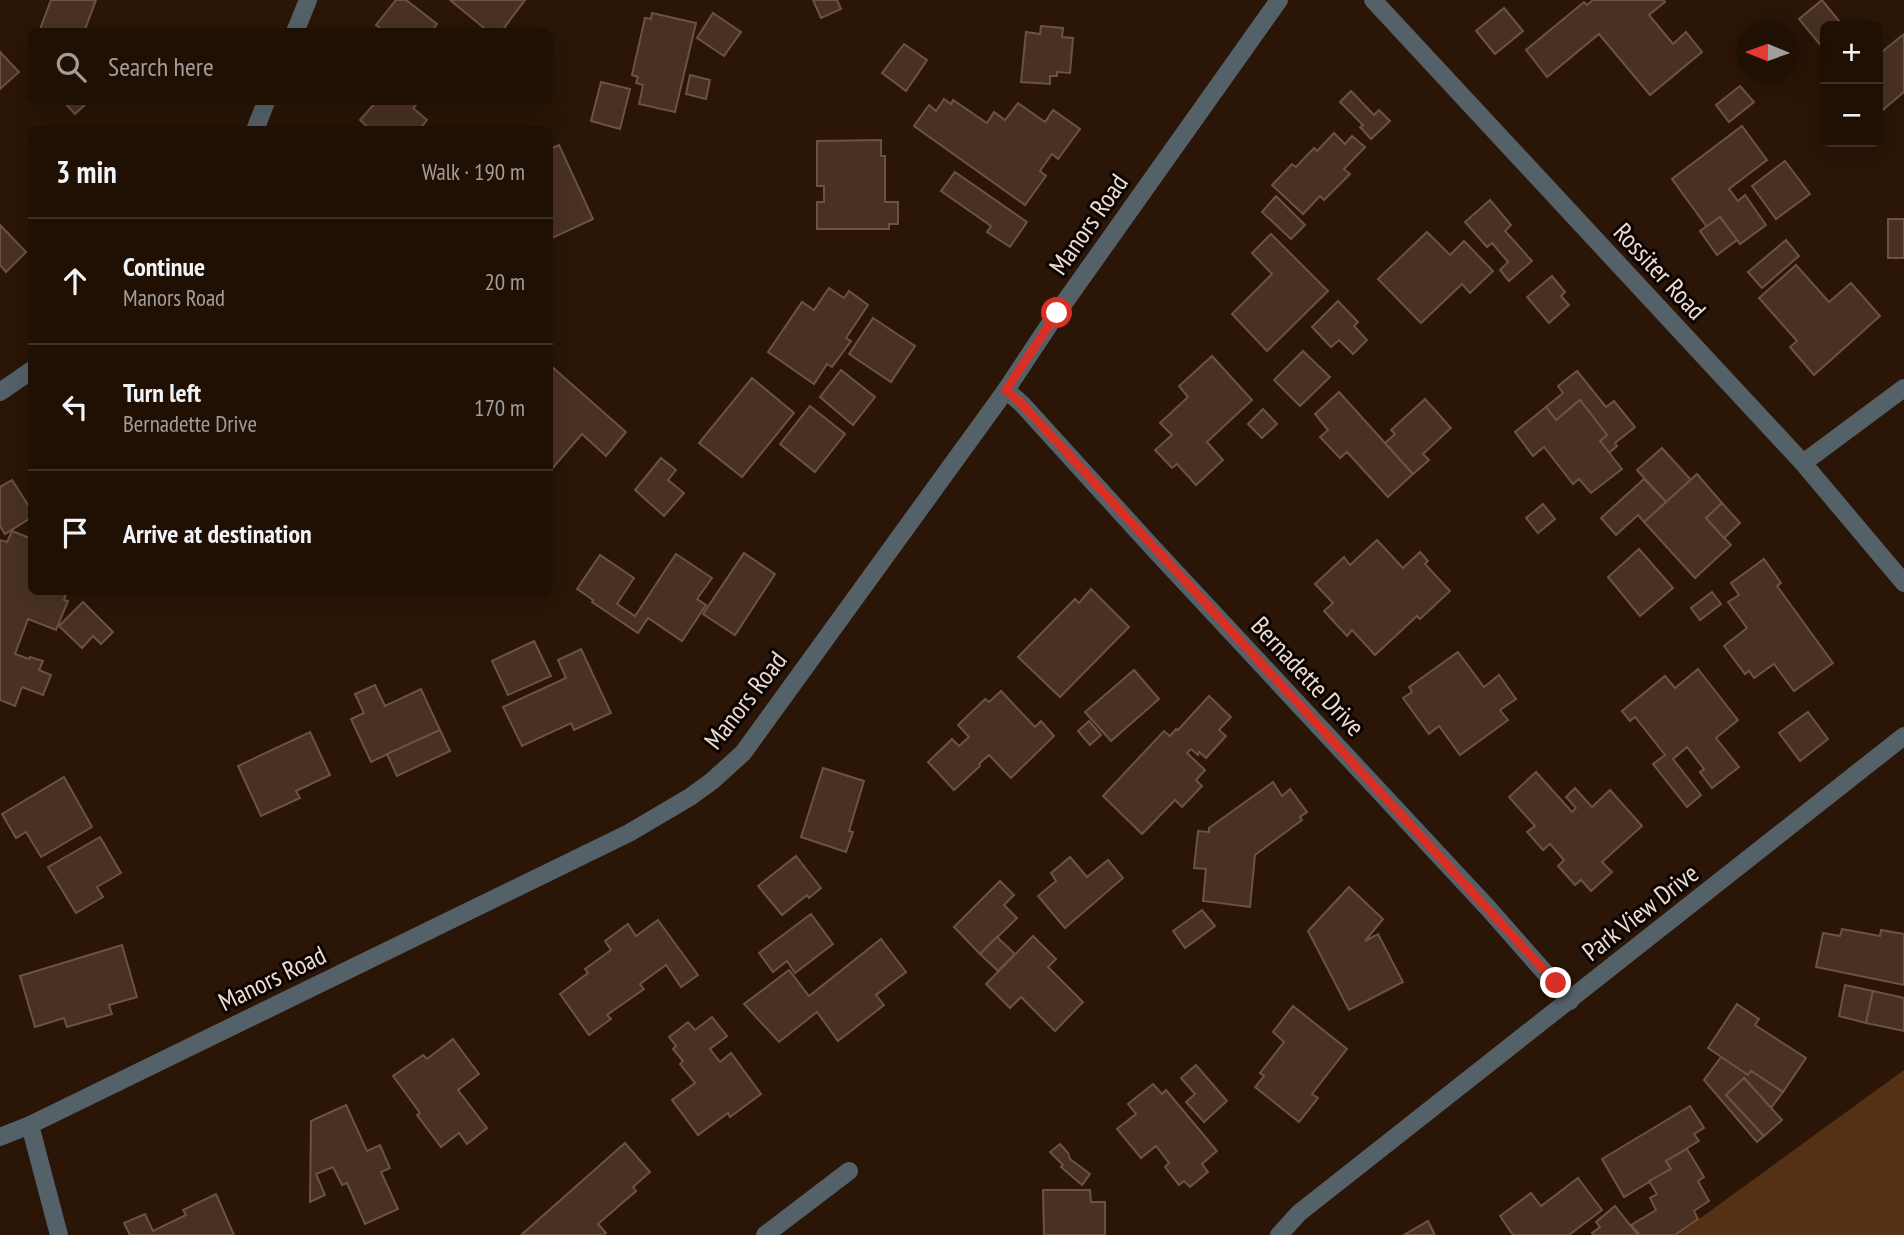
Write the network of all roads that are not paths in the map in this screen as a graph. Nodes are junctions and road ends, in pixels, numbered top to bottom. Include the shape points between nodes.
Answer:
1 (308, 0) edge
2 (1279, 0) edge
3 (1373, 0) edge
4 (297, 28) edge
5 (265, 105) edge
6 (257, 126) edge
7 (28, 373) edge
8 (1904, 388) edge
9 (1006, 390) junction
10 (0, 392) edge
11 (1803, 463) junction
12 (1904, 583) edge
13 (1904, 736) edge
14 (1570, 1001) junction
15 (30, 1125) junction
16 (0, 1137) edge
17 (849, 1171) dead end
18 (59, 1235) edge
19 (765, 1235) edge
20 (1279, 1235) edge

1 - 4 street
2 - 9 street, Manors Road
3 - 11 street, Rossiter Road
5 - 6 street
7 - 10 street
8 - 11 street
9 - 14 street, Bernadette Drive
9 - 15 street, Manors Road via 743,752 712,781 629,833
11 - 12 street, Rossiter Road
13 - 14 street, Park View Drive
14 - 20 street, Park View Drive via 1299,1213
15 - 16 street, Manors Road
15 - 18 street
17 - 19 street

